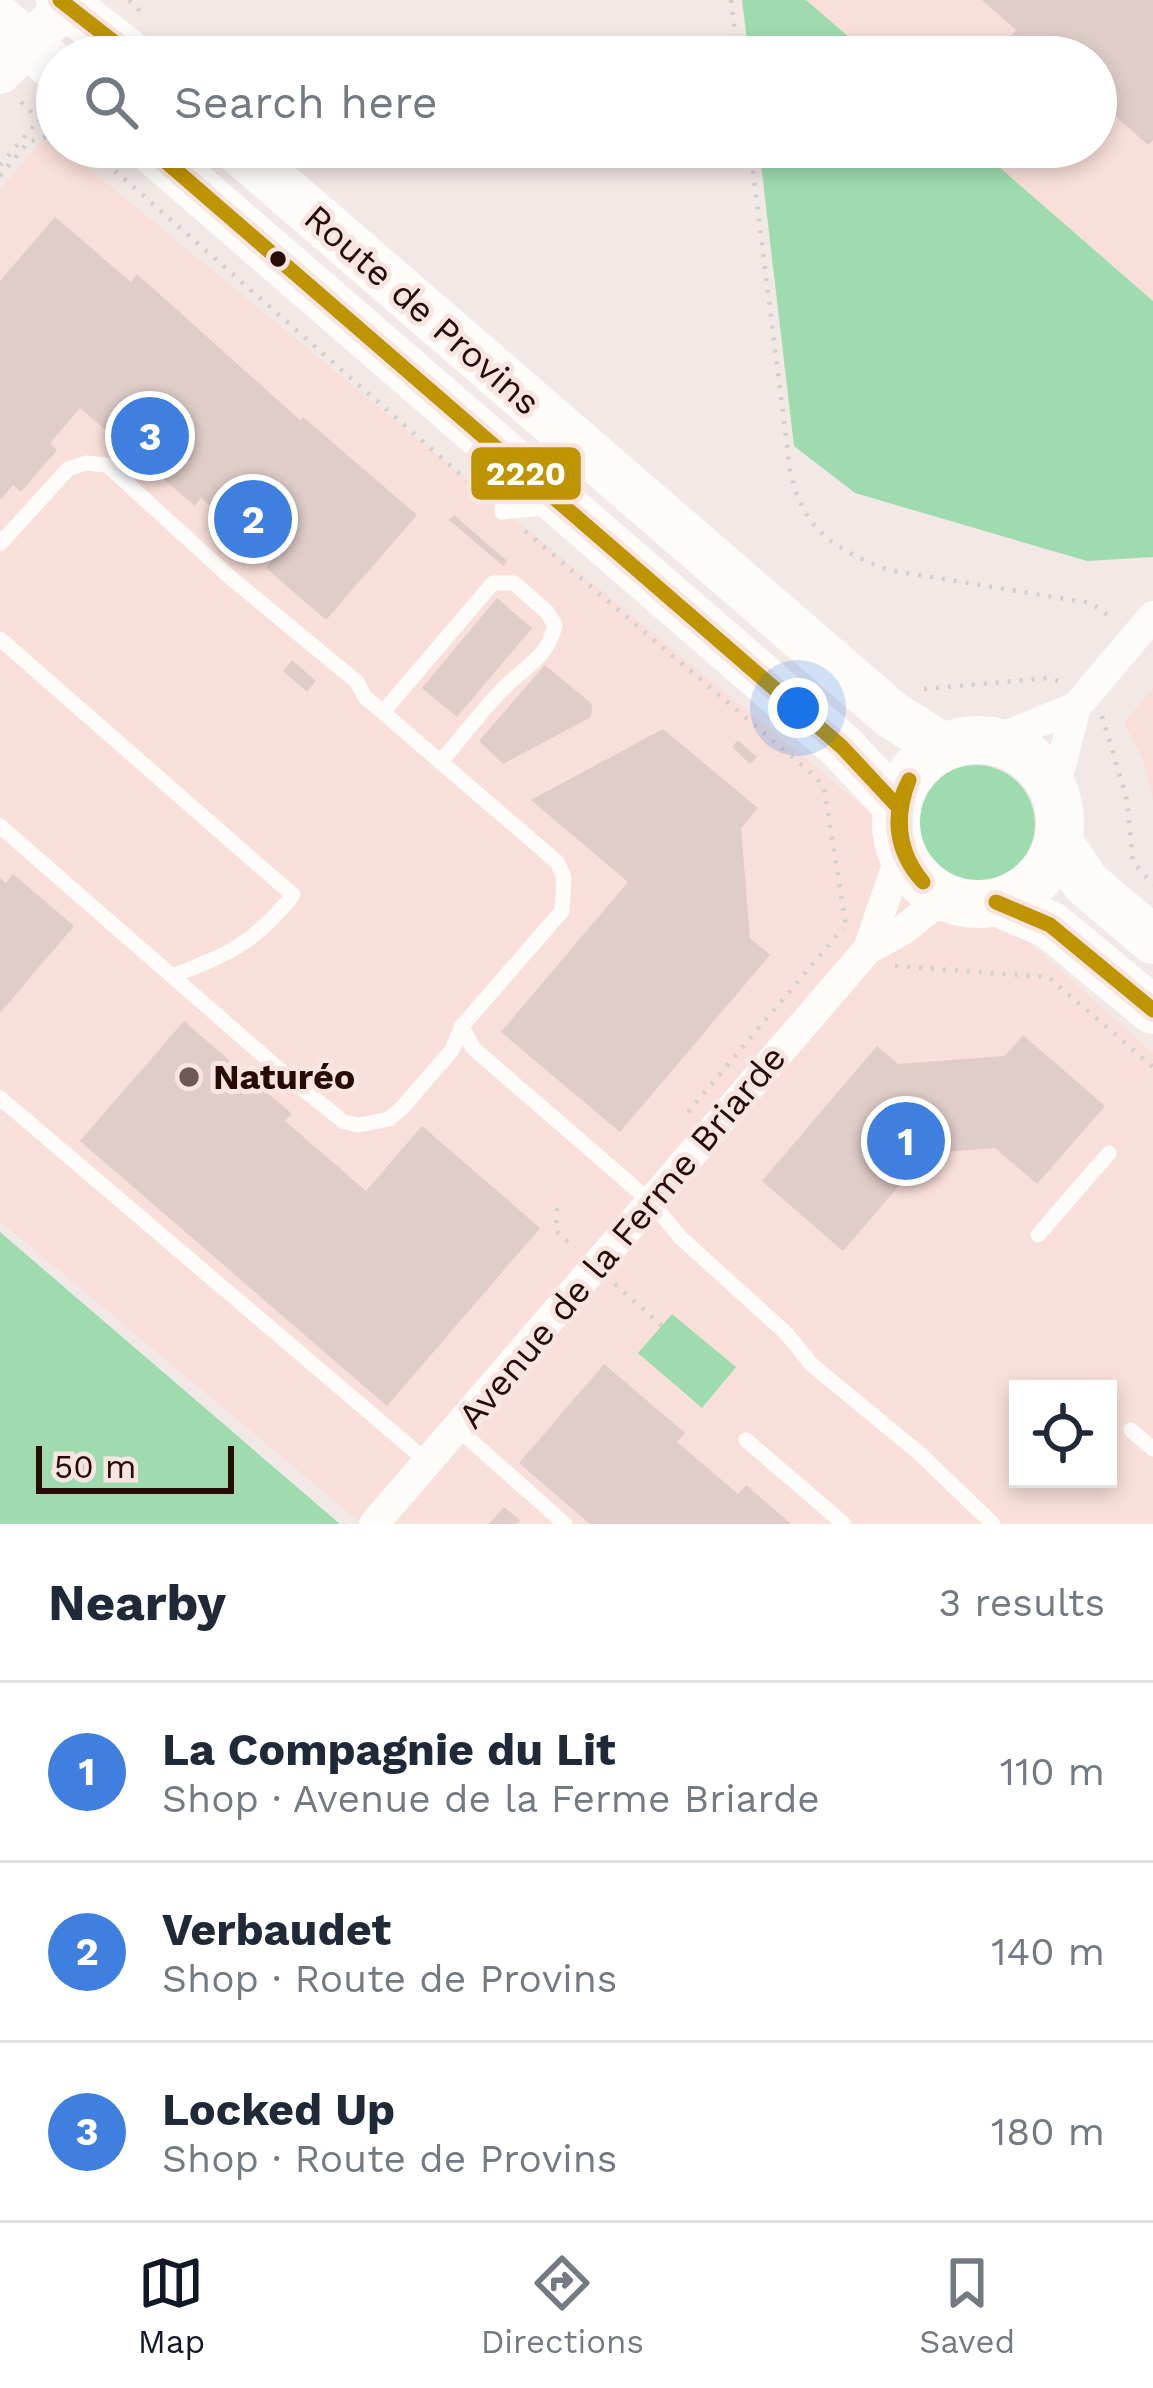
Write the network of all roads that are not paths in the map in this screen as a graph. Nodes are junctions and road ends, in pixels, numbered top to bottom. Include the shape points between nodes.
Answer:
1 (39, 26) edge
2 (94, 36) edge
3 (172, 168) edge
4 (221, 168) edge
5 (259, 168) edge
6 (402, 294) junction
7 (502, 452) junction
8 (565, 507) junction
9 (0, 544) edge
10 (1144, 627) edge
11 (0, 638) edge
12 (1076, 707) junction
13 (383, 712) junction
14 (966, 744) junction
15 (441, 761) junction
16 (1055, 788) junction
17 (0, 826) edge
18 (900, 828) junction
19 (1058, 842) junction
20 (943, 898) junction
21 (996, 902) junction
22 (1153, 940) edge
23 (879, 957) junction
24 (172, 976) junction
25 (1153, 1010) edge
26 (462, 1026) junction
27 (0, 1097) edge
28 (1109, 1153) dead end
29 (651, 1202) junction
30 (1038, 1235) dead end
31 (458, 1429) junction
32 (1131, 1430) dead end
33 (746, 1440) dead end
34 (1153, 1449) edge
35 (428, 1463) junction
36 (374, 1524) edge
37 (565, 1524) edge
38 (844, 1524) edge
39 (993, 1524) edge

1 - 2 main road
3 - 7 main road, Route de Provins
4 - 6 main road via 349,278
5 - 6 main road, Route de Provins
6 - 14 main road, Route de Provins via 892,715
7 - 8 main road, Route de Provins
7 - 8 lane via 502,512
8 - 18 main road, Route de Provins via 842,747
9 - 13 lane via 68,469 106,465
10 - 12 street
11 - 24 lane via 293,895 228,955
12 - 14 street
12 - 16 street
13 - 15 lane
13 - 15 lane via 493,583 514,583 548,612 551,643
14 - 16 main road via 1013,746
14 - 18 main road via 913,771
15 - 26 lane via 556,862 565,895 562,911
16 - 19 main road
17 - 24 lane
18 - 20 main road via 922,885
18 - 23 street, Avenue de la Ferme Briarde
19 - 21 main road via 1028,887
19 - 22 main road via 1086,883
20 - 21 main road
20 - 23 street, Avenue de la Ferme Briarde
21 - 25 main road via 1050,925
23 - 29 street, Avenue de la Ferme Briarde
24 - 26 lane via 344,1122 359,1125 402,1108 452,1050
26 - 29 lane via 473,1048
27 - 35 lane
28 - 30 lane
29 - 31 street, Avenue de la Ferme Briarde
29 - 39 lane via 812,1365
31 - 35 street, Avenue de la Ferme Briarde
31 - 37 lane
32 - 34 lane
33 - 38 lane
35 - 36 street, Avenue de la Ferme Briarde

